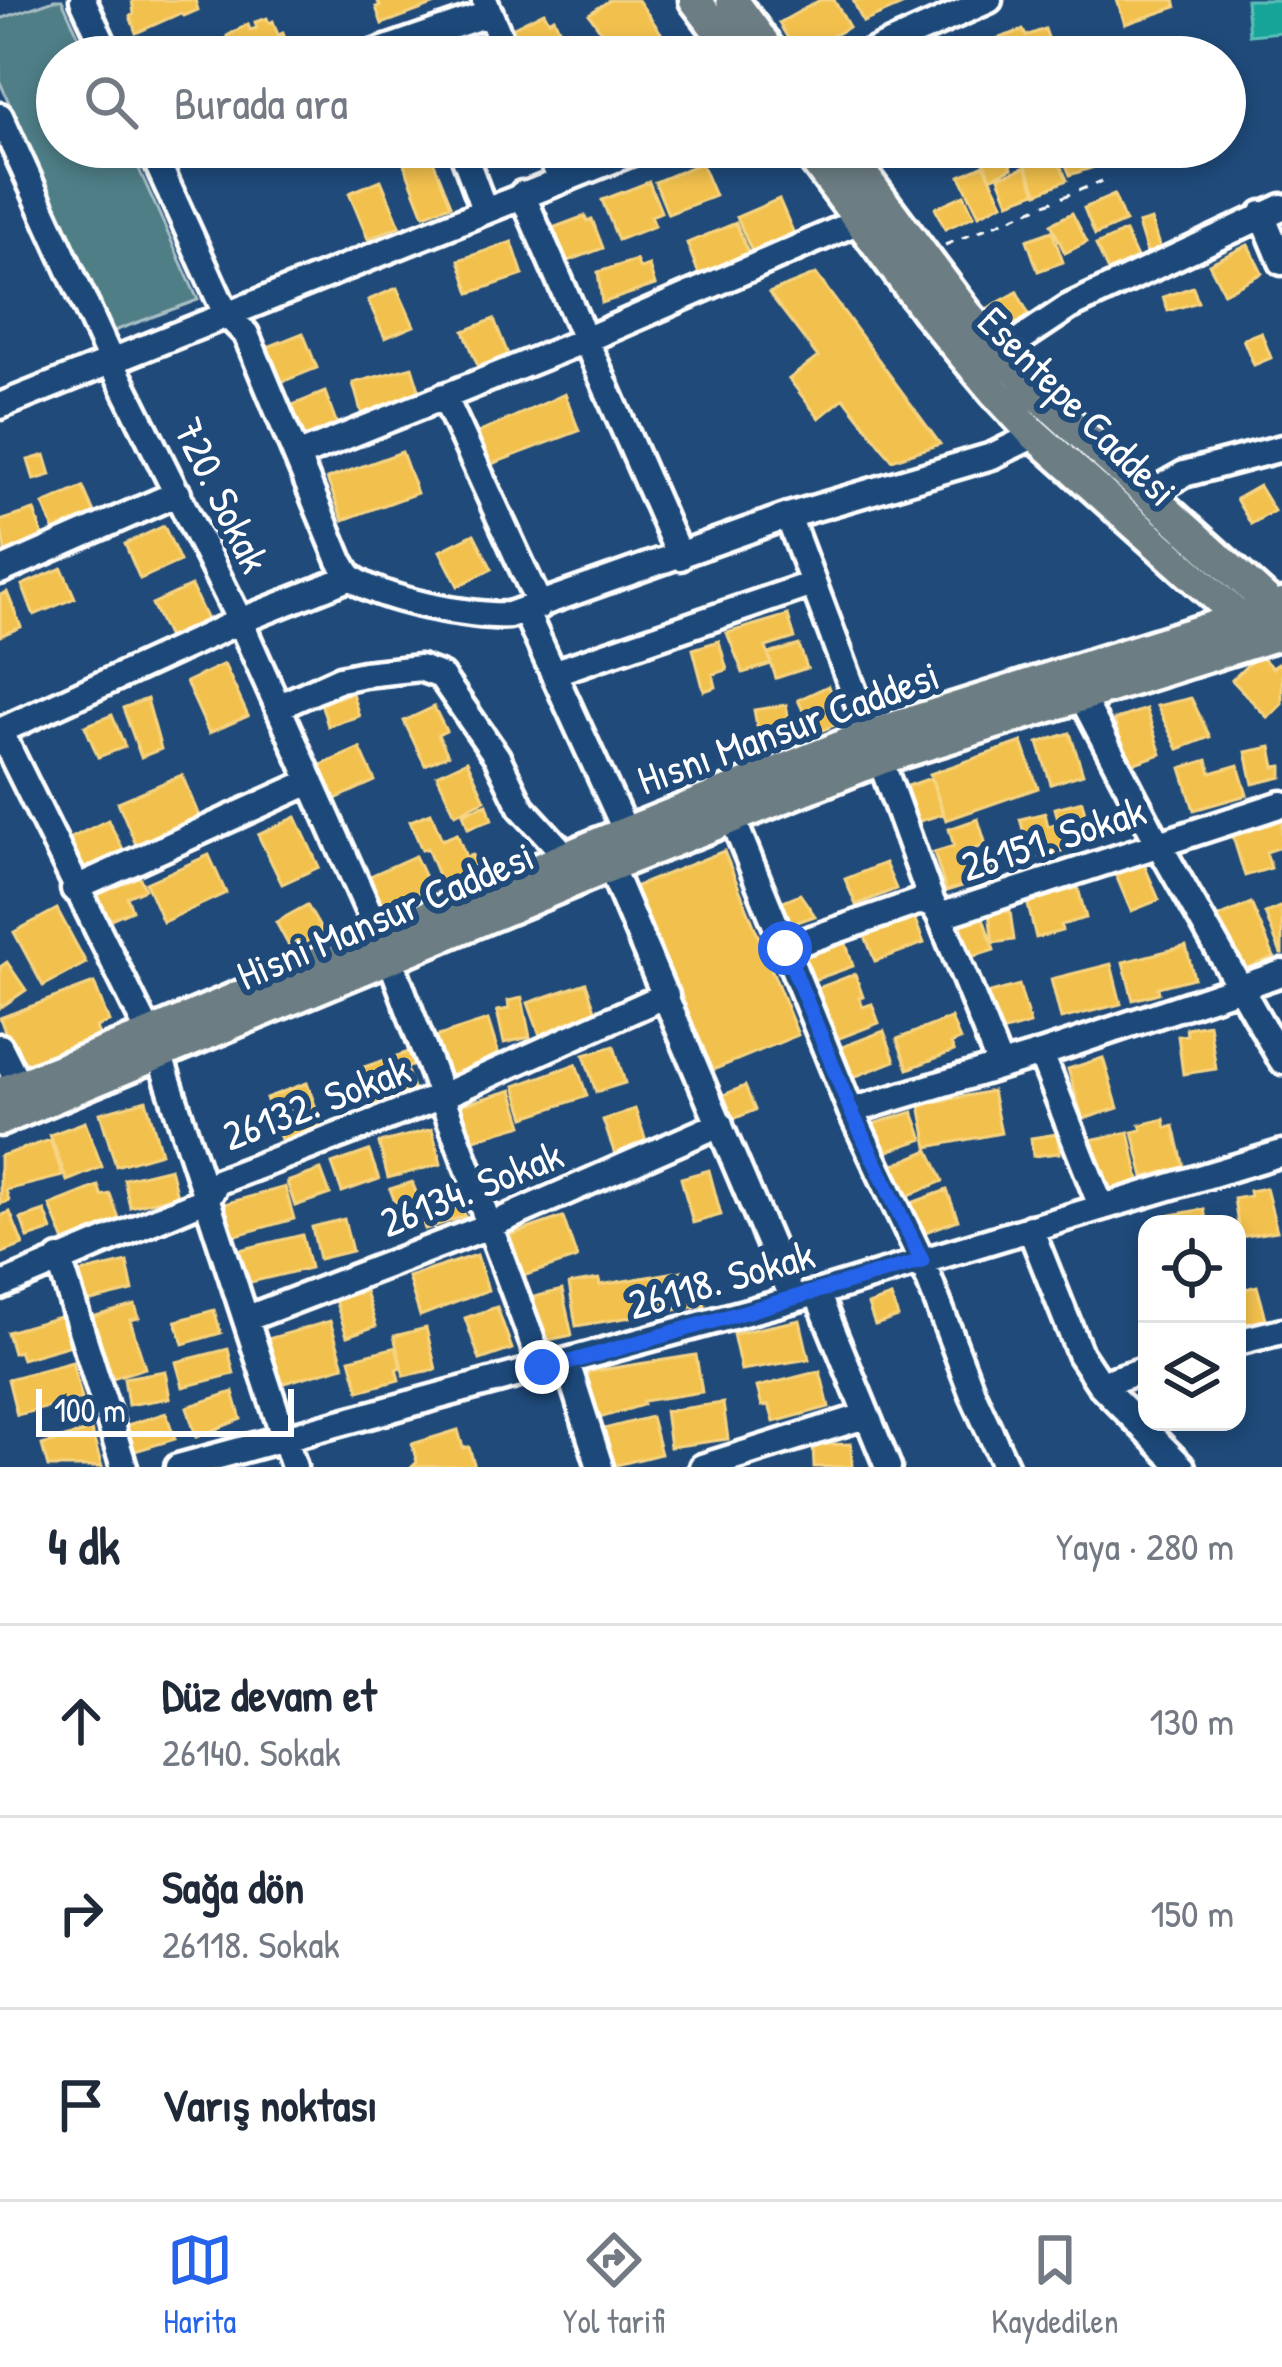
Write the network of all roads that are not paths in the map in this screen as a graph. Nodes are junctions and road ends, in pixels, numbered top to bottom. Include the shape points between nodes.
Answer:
1 (83, 0) edge
2 (695, 0) edge
3 (732, 0) edge
4 (989, 0) edge
5 (487, 6) edge
6 (957, 6) edge
7 (99, 36) edge
8 (441, 36) edge
9 (499, 36) edge
10 (722, 36) edge
11 (759, 36) edge
12 (901, 36) edge
13 (0, 116) edge
14 (160, 168) edge
15 (468, 168) edge
16 (556, 168) edge
17 (587, 168) edge
18 (821, 168) edge
19 (858, 168) edge
20 (560, 178) junction
21 (522, 194) junction
22 (484, 209) junction
23 (1272, 211) edge
24 (860, 221) junction
25 (1282, 262) edge
26 (226, 314) junction
27 (585, 340) junction
28 (1000, 353) junction
29 (111, 361) junction
30 (444, 396) junction
31 (0, 406) edge
32 (1035, 435) junction
33 (1282, 448) edge
34 (297, 455) junction
35 (178, 493) junction
36 (1147, 495) junction
37 (788, 515) junction
38 (1140, 529) junction
39 (680, 557) junction
40 (0, 571) edge
41 (351, 577) junction
42 (812, 584) junction
43 (532, 609) junction
44 (1280, 617) edge
45 (1240, 618) junction
46 (241, 621) junction
47 (1186, 636) junction
48 (554, 673) junction
49 (1081, 696) junction
50 (278, 707) junction
51 (0, 731) edge
52 (875, 747) junction
53 (310, 782) junction
54 (1282, 804) edge
55 (732, 817) junction
56 (626, 832) junction
57 (1159, 845) junction
58 (567, 857) junction
59 (610, 866) junction
60 (74, 889) junction
61 (936, 910) junction
62 (386, 948) junction
63 (785, 948) junction
64 (1282, 973) edge
65 (1241, 988) junction
66 (665, 995) junction
67 (0, 1046) edge
68 (153, 1046) junction
69 (1041, 1054) junction
70 (1282, 1061) edge
71 (1000, 1066) junction
72 (9, 1089) edge
73 (442, 1096) junction
74 (851, 1111) junction
75 (0, 1120) edge
76 (719, 1124) junction
77 (1282, 1153) edge
78 (208, 1198) junction
79 (1101, 1206) junction
80 (491, 1226) junction
81 (1030, 1228) junction
82 (59, 1259) junction
83 (922, 1261) junction
84 (0, 1286) edge
85 (805, 1296) junction
86 (248, 1318) junction
87 (1282, 1331) edge
88 (1246, 1340) edge
89 (554, 1365) junction
90 (1138, 1372) edge
91 (1100, 1384) junction
92 (865, 1416) junction
93 (286, 1436) junction
94 (124, 1467) edge
95 (178, 1467) edge
96 (294, 1467) edge
97 (599, 1467) edge
98 (702, 1467) edge
99 (888, 1467) edge
100 (1006, 1467) edge
101 (1182, 1467) edge

1 - 7 street
2 - 10 main road
3 - 11 main road
4 - 6 street
5 - 8 street
5 - 9 street
6 - 12 street
13 - 29 street, 720. Sokak
14 - 26 street
15 - 22 street
16 - 20 street
17 - 20 street
18 - 24 main road, Esentepe Caddesi
19 - 28 main road, Esentepe Caddesi
20 - 21 street
21 - 22 street
21 - 27 street
22 - 26 street
23 - 25 street
23 - 28 street via 1070,307
24 - 27 street
24 - 32 main road, Esentepe Caddesi
26 - 29 street
26 - 34 street via 246,334
27 - 30 street
27 - 39 street
28 - 36 main road, Esentepe Caddesi
29 - 31 street
29 - 35 street, 720. Sokak
30 - 34 street
30 - 43 street
32 - 37 street via 992,456
32 - 38 main road, Esentepe Caddesi
33 - 36 street via 1184,474
34 - 41 street
35 - 40 street
35 - 46 street, 720. Sokak
36 - 44 main road, Esentepe Caddesi
37 - 39 street
37 - 42 street
38 - 45 main road, Esentepe Caddesi
38 - 47 main road via 1197,603
39 - 43 street
41 - 43 street via 467,615
41 - 46 street
42 - 48 street
42 - 52 street
43 - 48 street
44 - 45 main road, Hısnı Mansur Caddesi
44 - 49 main road, Hisni Mansur Caddesi
45 - 47 main road, Hısnı Mansur Caddesi
46 - 50 street
46 - 51 street, 720. Sokak
47 - 52 main road, Hısnı Mansur Caddesi
48 - 56 street
49 - 52 main road, Hisni Mansur Caddesi
49 - 57 street
50 - 53 street
50 - 58 street via 364,674 419,668 441,676 521,807
51 - 60 street
52 - 55 main road, Hisni Mansur Caddesi
52 - 56 main road, Hısnı Mansur Caddesi
52 - 61 street
53 - 60 street
53 - 62 street
54 - 57 street, 26151. Sokak
55 - 59 main road, Hisni Mansur Caddesi
55 - 63 street
56 - 58 main road, Hısnı Mansur Caddesi
57 - 61 street, 26151. Sokak
57 - 65 street
58 - 62 main road, Hısnı Mansur Caddesi
59 - 62 main road, Hisni Mansur Caddesi
59 - 66 street
60 - 68 street
61 - 63 street, 26151. Sokak via 918,902
61 - 71 street
62 - 68 main road, Hisni Mansur Caddesi
62 - 73 street
63 - 74 street
64 - 65 street
65 - 69 street
65 - 70 street
66 - 73 street, 26132. Sokak
66 - 76 street
67 - 72 street
68 - 72 main road
68 - 75 main road, Hisni Mansur Caddesi
68 - 78 street
69 - 71 street
69 - 79 street
71 - 74 street
73 - 78 street, 26132. Sokak via 217,1182
73 - 80 street
74 - 83 street
76 - 80 street, 26134. Sokak
76 - 85 street
77 - 79 street, 26118. Sokak
78 - 82 street, 26132. Sokak
78 - 86 street
79 - 81 street, 26118. Sokak
80 - 86 street, 26134. Sokak
80 - 89 street
81 - 83 street, 26118. Sokak
81 - 91 street
82 - 84 street, 26132. Sokak
82 - 94 street
83 - 85 street, 26118. Sokak
83 - 100 street
85 - 89 street, 26118. Sokak
85 - 92 street
86 - 93 street
87 - 88 street
89 - 93 street, 26118. Sokak
89 - 97 street
90 - 91 street
91 - 101 street
92 - 98 street
92 - 99 street
93 - 95 street, 26118. Sokak
93 - 96 street

